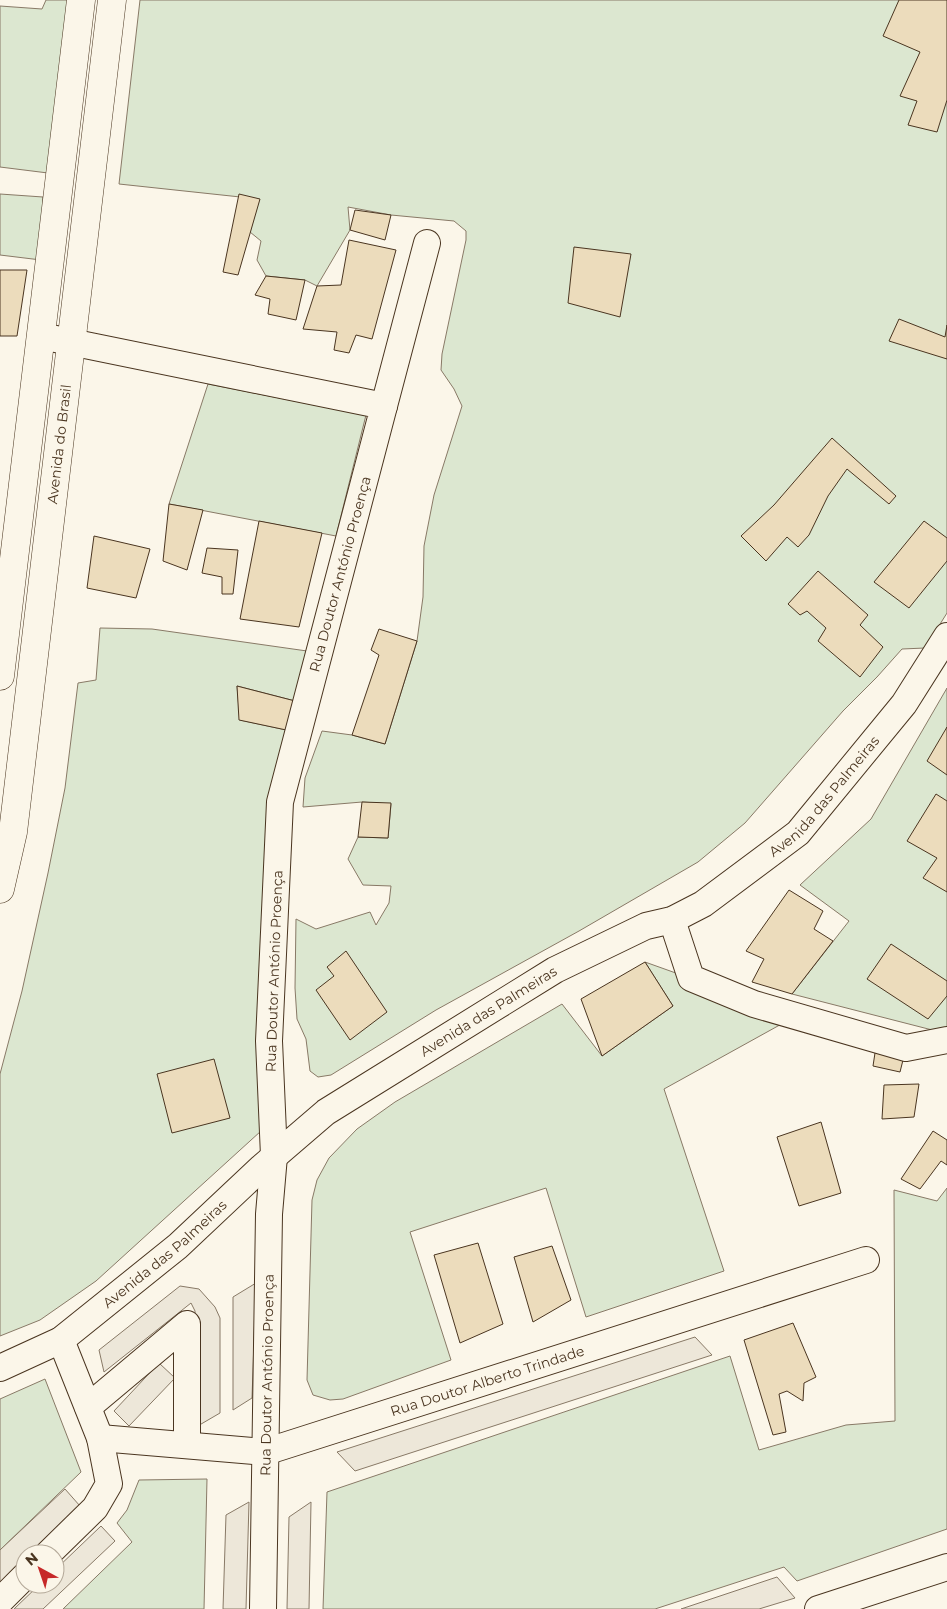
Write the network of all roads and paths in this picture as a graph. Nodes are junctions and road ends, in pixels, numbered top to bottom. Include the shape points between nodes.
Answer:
1 (81, 0) edge
2 (112, 0) edge
3 (427, 243) dead end
4 (41, 336) junction
5 (72, 342) junction
6 (384, 406) junction
7 (947, 636) edge
8 (0, 676) edge
9 (0, 889) edge
10 (672, 920) junction
11 (947, 1040) edge
12 (274, 1156) junction
13 (866, 1260) dead end
14 (61, 1340) junction
15 (0, 1368) edge
16 (88, 1407) junction
17 (100, 1438) junction
18 (187, 1445) junction
19 (266, 1452) junction
20 (58, 1544) edge
21 (947, 1567) edge
22 (15, 1586) edge
23 (0, 1601) edge
24 (824, 1608) edge
25 (263, 1609) edge

1 - 4 main road
2 - 5 main road, Avenida do Brasil
3 - 6 street, Rua Doutor António Proença
4 - 5 street
4 - 8 main road
5 - 6 street
5 - 9 main road, Avenida do Brasil via 13,832
6 - 12 street, Rua Doutor António Proença via 280,802 269,1041
7 - 10 street, Avenida das Palmeiras via 904,704 798,833 703,904
10 - 11 street via 691,978 754,1004 906,1048
10 - 12 street, Avenida das Palmeiras via 646,926 556,970 326,1112
12 - 14 street, Avenida das Palmeiras via 178,1246
12 - 19 street, Rua Doutor António Proença via 269,1214
13 - 19 street, Rua Doutor Alberto Trindade
14 - 15 street, Avenida das Palmeiras
14 - 16 street
16 - 17 street
16 - 18 street via 187,1324
17 - 18 street, Rua Doutor Alberto Trindade
17 - 20 street via 109,1484 95,1508
18 - 19 street, Rua Doutor Alberto Trindade
19 - 25 street, Rua Doutor António Proença
21 - 24 street
22 - 23 street

